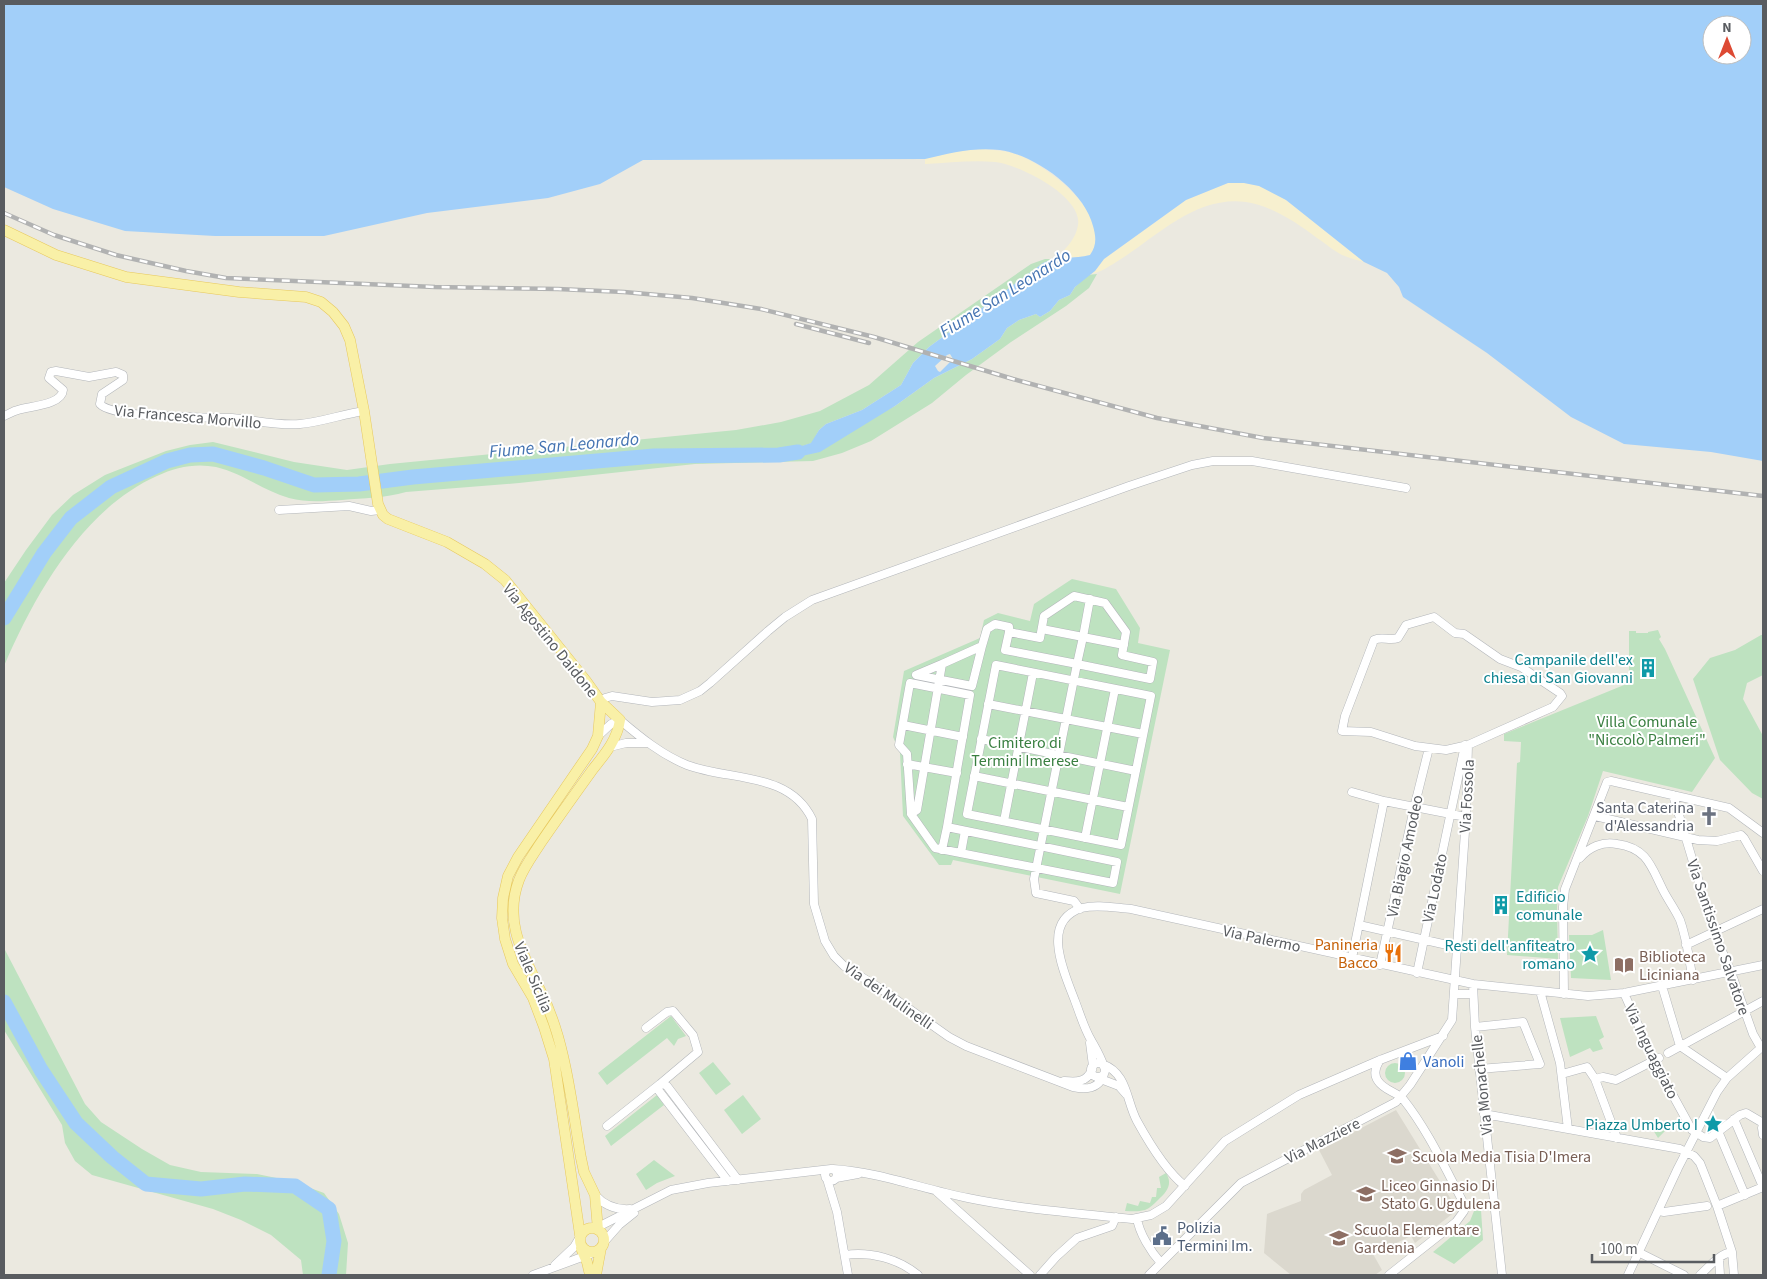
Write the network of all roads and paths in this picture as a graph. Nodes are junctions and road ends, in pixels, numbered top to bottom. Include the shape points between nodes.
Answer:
1 (4, 230) edge
2 (364, 411) junction
3 (4, 416) edge
4 (1406, 488) dead end
5 (379, 507) junction
6 (279, 510) dead end
7 (1090, 599) junction
8 (1042, 629) junction
9 (1009, 632) junction
10 (1083, 637) junction
11 (982, 646) junction
12 (1124, 646) junction
13 (942, 664) junction
14 (1077, 664) junction
15 (1033, 673) junction
16 (939, 680) junction
17 (1074, 681) junction
18 (937, 689) junction
19 (1115, 689) junction
20 (601, 702) junction
21 (988, 704) junction
22 (1025, 711) junction
23 (1066, 719) junction
24 (620, 720) junction
25 (903, 725) junction
26 (1107, 727) junction
27 (930, 730) junction
28 (1143, 734) junction
29 (598, 736) junction
30 (963, 736) junction
31 (981, 740) junction
32 (648, 743) junction
33 (1467, 745) junction
34 (610, 747) junction
35 (1018, 747) junction
36 (1429, 748) junction
37 (1059, 755) junction
38 (908, 764) junction
39 (1100, 764) junction
40 (924, 767) junction
41 (1136, 771) junction
42 (957, 772) junction
43 (974, 776) junction
44 (1011, 784) junction
45 (1052, 792) junction
46 (1352, 792) dead end
47 (1673, 795) junction
48 (1092, 800) junction
49 (1384, 802) junction
50 (1128, 807) junction
51 (1414, 808) junction
52 (911, 814) junction
53 (1449, 815) junction
54 (1595, 816) junction
55 (1466, 817) junction
56 (1004, 821) junction
57 (947, 828) junction
58 (1044, 830) junction
59 (965, 831) junction
60 (1763, 833) edge
61 (1085, 838) junction
62 (1685, 838) junction
63 (1040, 846) junction
64 (942, 850) junction
65 (961, 853) junction
66 (1577, 862) junction
67 (1036, 868) junction
68 (1763, 871) edge
69 (1763, 908) edge
70 (1080, 909) junction
71 (1359, 925) junction
72 (1388, 932) junction
73 (1714, 932) junction
74 (1423, 940) junction
75 (1686, 945) junction
76 (1456, 948) junction
77 (1352, 958) junction
78 (1380, 965) junction
79 (1763, 965) edge
80 (1731, 972) junction
81 (1417, 973) junction
82 (1692, 980) junction
83 (1454, 981) junction
84 (1473, 984) junction
85 (1662, 986) junction
86 (1540, 991) junction
87 (1624, 993) junction
88 (1454, 994) junction
89 (1472, 994) junction
90 (1564, 994) junction
91 (1763, 1001) edge
92 (1744, 1011) junction
93 (1475, 1027) junction
94 (646, 1028) dead end
95 (1443, 1036) junction
96 (1422, 1043) junction
97 (1680, 1046) junction
98 (1762, 1047) edge
99 (1668, 1053) dead end
100 (1430, 1056) junction
101 (1657, 1059) junction
102 (1380, 1060) junction
103 (1479, 1069) junction
104 (1099, 1070) junction
105 (1562, 1074) junction
106 (1727, 1078) junction
107 (1595, 1079) junction
108 (1058, 1081) junction
109 (660, 1084) junction
110 (1128, 1096) junction
111 (1401, 1097) junction
112 (1484, 1114) junction
113 (1734, 1119) junction
114 (1763, 1124) edge
115 (607, 1126) dead end
116 (1568, 1129) junction
117 (1718, 1131) junction
118 (1696, 1133) junction
119 (1763, 1135) edge
120 (1617, 1138) junction
121 (1687, 1152) junction
122 (832, 1169) junction
123 (794, 1174) junction
124 (865, 1174) junction
125 (826, 1178) junction
126 (836, 1179) junction
127 (738, 1180) junction
128 (728, 1181) junction
129 (1185, 1186) junction
130 (1763, 1187) edge
131 (935, 1190) junction
132 (1745, 1195) junction
133 (594, 1196) junction
134 (968, 1198) junction
135 (643, 1205) junction
136 (1707, 1206) dead end
137 (1717, 1206) junction
138 (634, 1209) junction
139 (1659, 1211) junction
140 (837, 1212) junction
141 (962, 1212) junction
142 (1116, 1217) junction
143 (1137, 1218) junction
144 (596, 1228) junction
145 (580, 1236) junction
146 (593, 1249) junction
147 (1640, 1252) junction
148 (1732, 1252) junction
149 (845, 1255) junction
150 (1719, 1258) junction
151 (1161, 1263) junction
152 (549, 1269) junction
153 (533, 1275) edge
154 (590, 1275) edge
155 (596, 1275) edge
156 (848, 1275) edge
157 (918, 1275) edge
158 (1030, 1275) edge
159 (1040, 1275) edge
160 (1149, 1275) edge
161 (1389, 1275) edge
162 (1502, 1275) edge
163 (1628, 1275) edge
164 (1684, 1275) edge
165 (1700, 1275) edge
166 (1720, 1275) edge
167 (1734, 1275) edge

1 - 2 main road via 56,255 126,276 239,292 306,297 321,302 336,315 350,340
2 - 3 street, Via Francesca Morvillo via 300,424 282,424 232,418 176,418 110,410 100,404 102,394 124,380 123,375 116,372 89,377 56,371 51,372 49,378 63,390 61,397
2 - 5 main road
4 - 20 street via 1252,461 1213,461 1192,465 812,600 785,617 700,691 684,698 652,702 612,696
5 - 6 street via 371,511 348,506
5 - 20 main road, Via Agostino Daidone via 388,519 447,542 505,580
7 - 8 street via 1074,596 1044,616
7 - 10 street
7 - 12 street via 1106,603 1126,632
8 - 9 street via 1040,638
8 - 10 street
9 - 11 street via 1009,628 995,624 986,629
9 - 14 street via 1005,650
10 - 12 street
10 - 14 street
11 - 13 street
11 - 16 street via 972,686
12 - 14 street via 1122,655 1153,662 1150,679
13 - 16 street
13 - 16 street via 916,675
14 - 17 street
15 - 17 street
15 - 21 street via 996,665
15 - 22 street
16 - 18 street
17 - 19 street
17 - 23 street
18 - 25 street via 910,684
18 - 27 street
18 - 30 street via 970,695
19 - 26 street
19 - 28 street via 1150,696
20 - 24 main road, Via Agostino Daidone
20 - 29 main road
21 - 22 street
21 - 31 street
22 - 23 street
22 - 35 street
23 - 26 street
23 - 37 street
24 - 29 street
24 - 32 street, Via dei Mulinelli
24 - 34 main road, Viale Sicilia via 616,738
25 - 27 street
25 - 38 street via 899,744 907,754
26 - 28 street
26 - 39 street
27 - 30 street
27 - 40 street
28 - 41 street
29 - 145 main road, Viale Sicilia via 508,876 502,918 513,964 532,998 554,1059
30 - 42 street
31 - 35 street
31 - 43 street
32 - 34 street
32 - 108 street, Via dei Mulinelli via 685,764 765,781 797,798 812,819 814,904 825,941 834,956 957,1042
33 - 36 street via 1446,750
33 - 36 street, Via Fossola via 1553,707 1562,696 1521,667 1500,659 1464,634 1455,633 1437,618 1428,618 1406,625 1398,638 1374,640 1342,731 1371,732
33 - 53 street, Via Lodato
33 - 55 street, Via Fossola
34 - 133 main road, Viale Sicilia via 527,864 518,880 514,899 516,936 553,1020 584,1172
35 - 37 street
35 - 44 street
36 - 51 street, Via Biagio Amodeo
37 - 39 street
37 - 45 street
38 - 40 street
38 - 52 street
39 - 41 street
39 - 48 street
40 - 42 street
40 - 52 street via 917,810
41 - 50 street
42 - 57 street
43 - 44 street
43 - 56 street via 967,814
44 - 45 street
44 - 56 street
45 - 48 street
45 - 58 street
46 - 49 street
47 - 54 street via 1612,781 1606,783
47 - 60 street via 1729,808
47 - 62 street, Via Santissimo Salvatore
48 - 50 street
48 - 61 street
49 - 51 street
49 - 71 street
50 - 61 street via 1121,845
51 - 53 street
51 - 72 street, Via Biagio Amodeo
52 - 64 street via 935,848
53 - 55 street
53 - 74 street, Via Lodato
54 - 62 street
54 - 66 street
55 - 76 street, Via Fossola
56 - 58 street
57 - 59 street
57 - 64 street
58 - 61 street
58 - 63 street
59 - 63 street
59 - 65 street
62 - 68 street via 1717,841 1740,835
62 - 73 street, Via Santissimo Salvatore
63 - 67 street
63 - 67 street via 1117,862 1113,883
64 - 65 street
65 - 67 street
66 - 75 street via 1591,848 1603,844 1614,843 1638,851 1651,863 1680,920
66 - 90 street via 1565,889 1563,907
67 - 70 street via 1036,893 1074,901
69 - 73 street
70 - 77 street, Via Palermo via 1131,909
70 - 104 street, Via Palermo via 1062,923 1058,952
71 - 72 street
71 - 77 street
72 - 74 street
72 - 78 street, Via Biagio Amodeo
73 - 75 street
73 - 80 street, Via Santissimo Salvatore
74 - 76 street
74 - 81 street, Via Lodato
75 - 82 street
76 - 83 street, Via Fossola
77 - 78 street, Via Palermo
78 - 81 street, Via Palermo
79 - 80 street, Via Palermo
80 - 82 street, Via Palermo
80 - 92 street, Via Santissimo Salvatore
81 - 83 street, Via Palermo
82 - 85 street, Via Palermo
83 - 84 street, Via Palermo
83 - 88 street, Via Mazziere
84 - 86 street, Via Palermo
84 - 89 street, Via Monachelle
85 - 87 street, Via Palermo
85 - 97 street
86 - 90 street, Via Palermo
86 - 105 street
87 - 90 street, Via Palermo via 1604,996
87 - 101 street, Via Inguaggiato
88 - 89 street
88 - 95 street, Via Mazziere via 1452,1020
89 - 93 street, Via Monachelle
91 - 92 street
92 - 97 street
92 - 98 street, Via Santissimo Salvatore
93 - 103 street, Via Monachelle
93 - 103 street via 1523,1022 1540,1064
94 - 109 street via 673,1011 693,1035 698,1049 698,1053
95 - 96 street
95 - 100 street, Via Mazziere
96 - 100 street via 1430,1046
96 - 102 street
97 - 99 street
97 - 106 street
98 - 106 street
100 - 111 street, Via Mazziere
101 - 107 street via 1616,1080
101 - 118 street, Via Inguaggiato via 1690,1129
102 - 111 street via 1375,1070 1378,1081
102 - 129 street via 1299,1096 1230,1138
103 - 112 street, Via Monachelle
104 - 108 street via 1080,1082
104 - 108 street, Via dei Mulinelli via 1096,1086 1082,1089
104 - 110 street
104 - 110 street via 1117,1074
105 - 107 street via 1587,1067
105 - 116 street
106 - 118 street
107 - 120 street
109 - 115 street
109 - 127 street via 667,1086
109 - 128 street via 659,1091
110 - 129 street via 1136,1119 1174,1177
111 - 151 street, Via Mazziere via 1241,1183
111 - 161 street via 1445,1168 1462,1200 1464,1211 1456,1222
112 - 116 street
112 - 162 street, Via Monachelle
113 - 114 street via 1746,1113
113 - 117 street
113 - 130 street
114 - 119 street
116 - 120 street
117 - 118 street via 1708,1138
117 - 132 street
118 - 121 street
120 - 121 street
121 - 137 street via 1700,1163
121 - 139 street
122 - 123 street
122 - 124 street via 856,1170
122 - 125 street via 826,1172
122 - 126 street via 837,1172
123 - 125 street
123 - 127 street
124 - 126 street
124 - 131 street
125 - 126 street
125 - 140 street
126 - 140 street
127 - 128 street
128 - 135 street via 671,1190
129 - 143 street via 1166,1206 1151,1216
130 - 132 street
131 - 134 street
131 - 141 street
132 - 137 street
133 - 138 street via 612,1207
133 - 144 main road, Viale Sicilia
134 - 141 street via 960,1202
134 - 142 street
135 - 138 street
135 - 146 street
136 - 139 street
137 - 148 street
138 - 144 street
139 - 147 street
140 - 149 street
141 - 158 street
142 - 143 street
142 - 159 street via 1112,1226 1077,1238
143 - 151 street via 1138,1227
144 - 145 main road via 585,1230
144 - 146 main road via 603,1236
145 - 146 main road via 579,1242
145 - 152 street via 574,1247
146 - 152 street
146 - 154 main road
146 - 155 main road
147 - 163 street
147 - 164 street
148 - 150 street
148 - 167 street
149 - 156 street
149 - 157 street via 859,1253 883,1258
150 - 165 street
150 - 166 street
151 - 160 street, Via Mazziere
152 - 153 street

